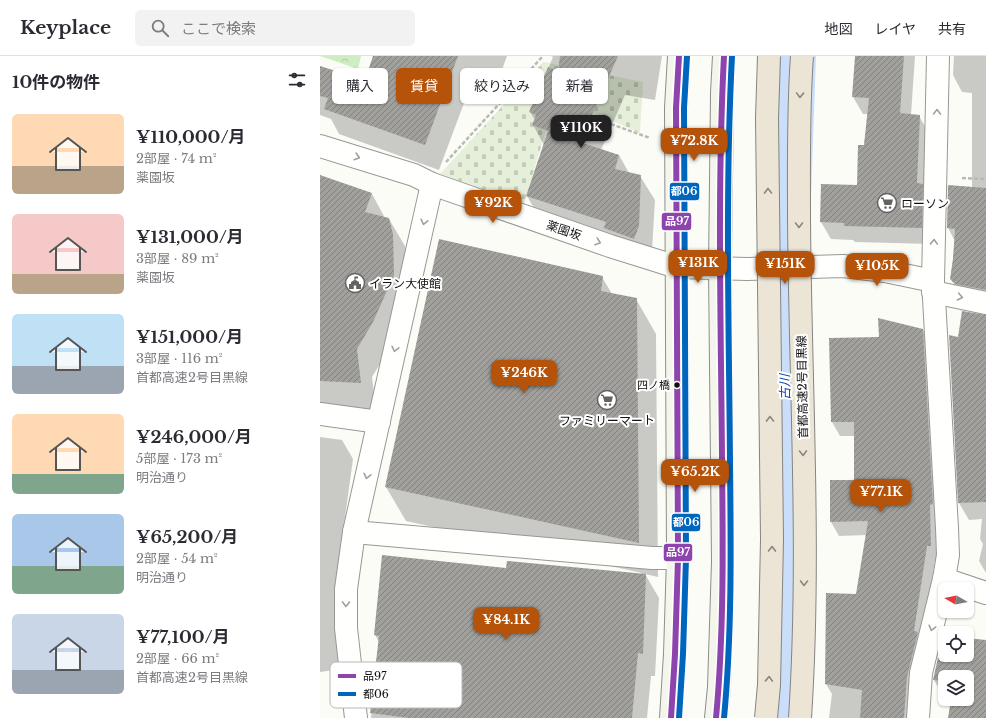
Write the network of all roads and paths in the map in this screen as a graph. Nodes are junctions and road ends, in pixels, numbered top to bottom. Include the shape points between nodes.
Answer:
1 (543, 56) edge
2 (679, 56) edge
3 (724, 56) edge
4 (769, 56) edge
5 (802, 56) edge
6 (938, 56) edge
7 (594, 118) dead end
8 (651, 139) dead end
9 (320, 146) edge
10 (432, 184) junction
11 (677, 267) junction
12 (720, 268) junction
13 (933, 286) junction
14 (986, 302) edge
15 (320, 414) edge
16 (379, 422) junction
17 (354, 532) junction
18 (678, 558) junction
19 (944, 579) junction
20 (986, 593) edge
21 (350, 662) edge
22 (355, 708) edge
23 (356, 718) edge
24 (671, 718) edge
25 (716, 718) edge
26 (766, 718) edge
27 (800, 718) edge
28 (918, 718) edge

1 - 10 path via 434,175
2 - 11 main road via 676,108
3 - 12 main road
26 -> 4 highway, bridge via 772,539 767,118
5 -> 27 highway, 首都高速2号目黒線, bridge via 799,254 804,539
13 -> 6 street
7 - 8 path
9 -> 10 street, 薬園坂 via 414,175
10 -> 11 street, 薬園坂
10 -> 16 street
11 - 12 street, 薬園坂
11 - 18 main road
12 - 13 street, 薬園坂, bridge via 843,266 866,268
12 - 25 main road via 723,562
13 -> 14 street, 薬園坂
13 - 19 street via 947,528 948,555
15 - 16 street
16 -> 17 street
17 - 18 street via 652,558
17 -> 21 street via 346,589 346,628
18 - 24 main road
19 - 20 street
19 -> 28 street via 921,672
22 -> 23 street

